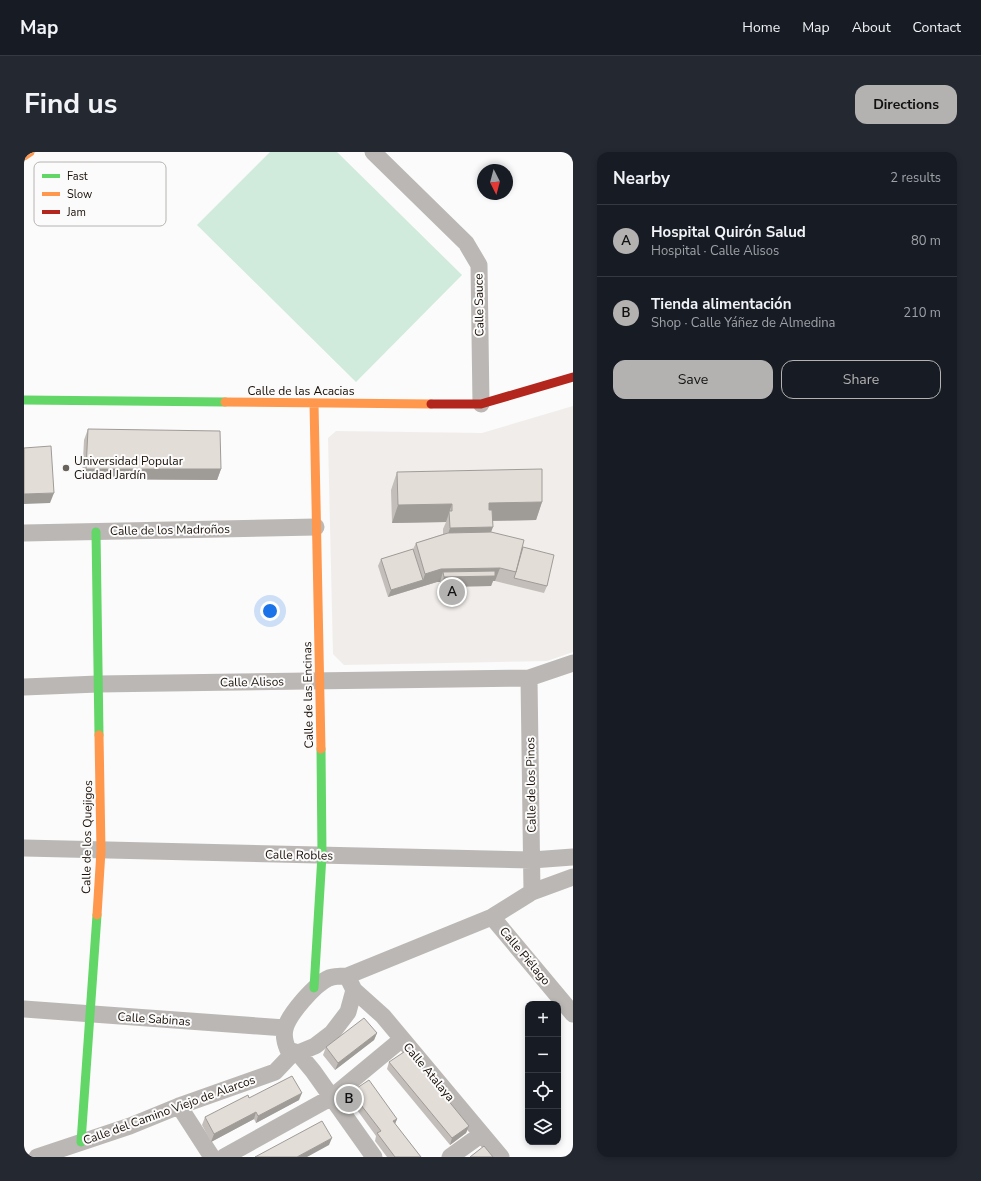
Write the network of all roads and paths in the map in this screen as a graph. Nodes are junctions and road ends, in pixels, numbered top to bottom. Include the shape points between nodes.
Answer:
1 (30, 152) edge
2 (373, 152) edge
3 (24, 156) edge
4 (573, 377) edge
5 (24, 400) edge
6 (314, 403) junction
7 (481, 404) junction
8 (316, 528) junction
9 (96, 532) junction
10 (24, 533) edge
11 (573, 663) edge
12 (529, 678) junction
13 (320, 681) junction
14 (98, 684) junction
15 (24, 687) edge
16 (24, 848) edge
17 (101, 851) junction
18 (322, 855) junction
19 (573, 857) edge
20 (532, 860) junction
21 (573, 877) edge
22 (532, 892) junction
23 (492, 917) junction
24 (351, 983) junction
25 (314, 988) junction
26 (24, 1009) edge
27 (90, 1014) junction
28 (573, 1014) edge
29 (285, 1028) junction
30 (402, 1039) junction
31 (296, 1053) junction
32 (332, 1097) junction
33 (179, 1106) junction
34 (482, 1134) junction
35 (81, 1142) junction
36 (37, 1157) edge
37 (212, 1157) edge
38 (224, 1157) edge
39 (374, 1157) edge
40 (450, 1157) edge
41 (501, 1157) edge

1 - 3 main road
2 - 7 street, Calle Sauce via 466,243 479,265
4 - 7 main road, Calle de las Acacias
5 - 6 main road, Calle de las Acacias
6 - 7 main road, Calle de las Acacias
6 - 8 main road, Calle de las Encinas
8 - 9 street, Calle de los Madroños
8 - 13 main road, Calle de las Encinas
9 - 10 street, Calle de los Madroños
9 - 14 main road, Calle de los Quejigos
11 - 12 street, Calle Alisos
12 - 13 street, Calle Alisos
12 - 20 street, Calle de los Pinos
13 - 14 street, Calle Alisos
13 - 18 main road, Calle de las Encinas
14 - 15 street, Calle Alisos
14 - 17 main road, Calle de los Quejigos
16 - 17 street, Calle Robles
17 - 18 street, Calle Robles
17 - 27 main road, Calle de los Quejigos
18 - 20 street, Calle Robles
18 - 25 main road, Calle de las Encinas
19 - 20 street, Calle Robles
20 - 22 street, Calle de los Pinos
21 - 22 street
22 - 23 street
23 - 24 street
23 - 28 street, Calle Piélago
24 - 25 street via 329,978
24 - 30 street, Calle Atalaya
24 - 31 street via 348,1012 332,1033 315,1046
25 - 29 street via 298,1005
26 - 27 street, Calle Sabinas
27 - 29 street, Calle Sabinas
27 - 35 main road, Calle de los Quejigos
29 - 31 street via 284,1040 288,1050
30 - 32 street
30 - 34 street, Calle Atalaya
31 - 32 street
31 - 33 street, Calle del Camino Viejo de Alarcos via 275,1072
32 - 38 street
32 - 39 street
33 - 35 street, Calle del Camino Viejo de Alarcos
33 - 37 street
34 - 40 street
34 - 41 street, Calle Atalaya
35 - 36 street, Calle del Camino Viejo de Alarcos

